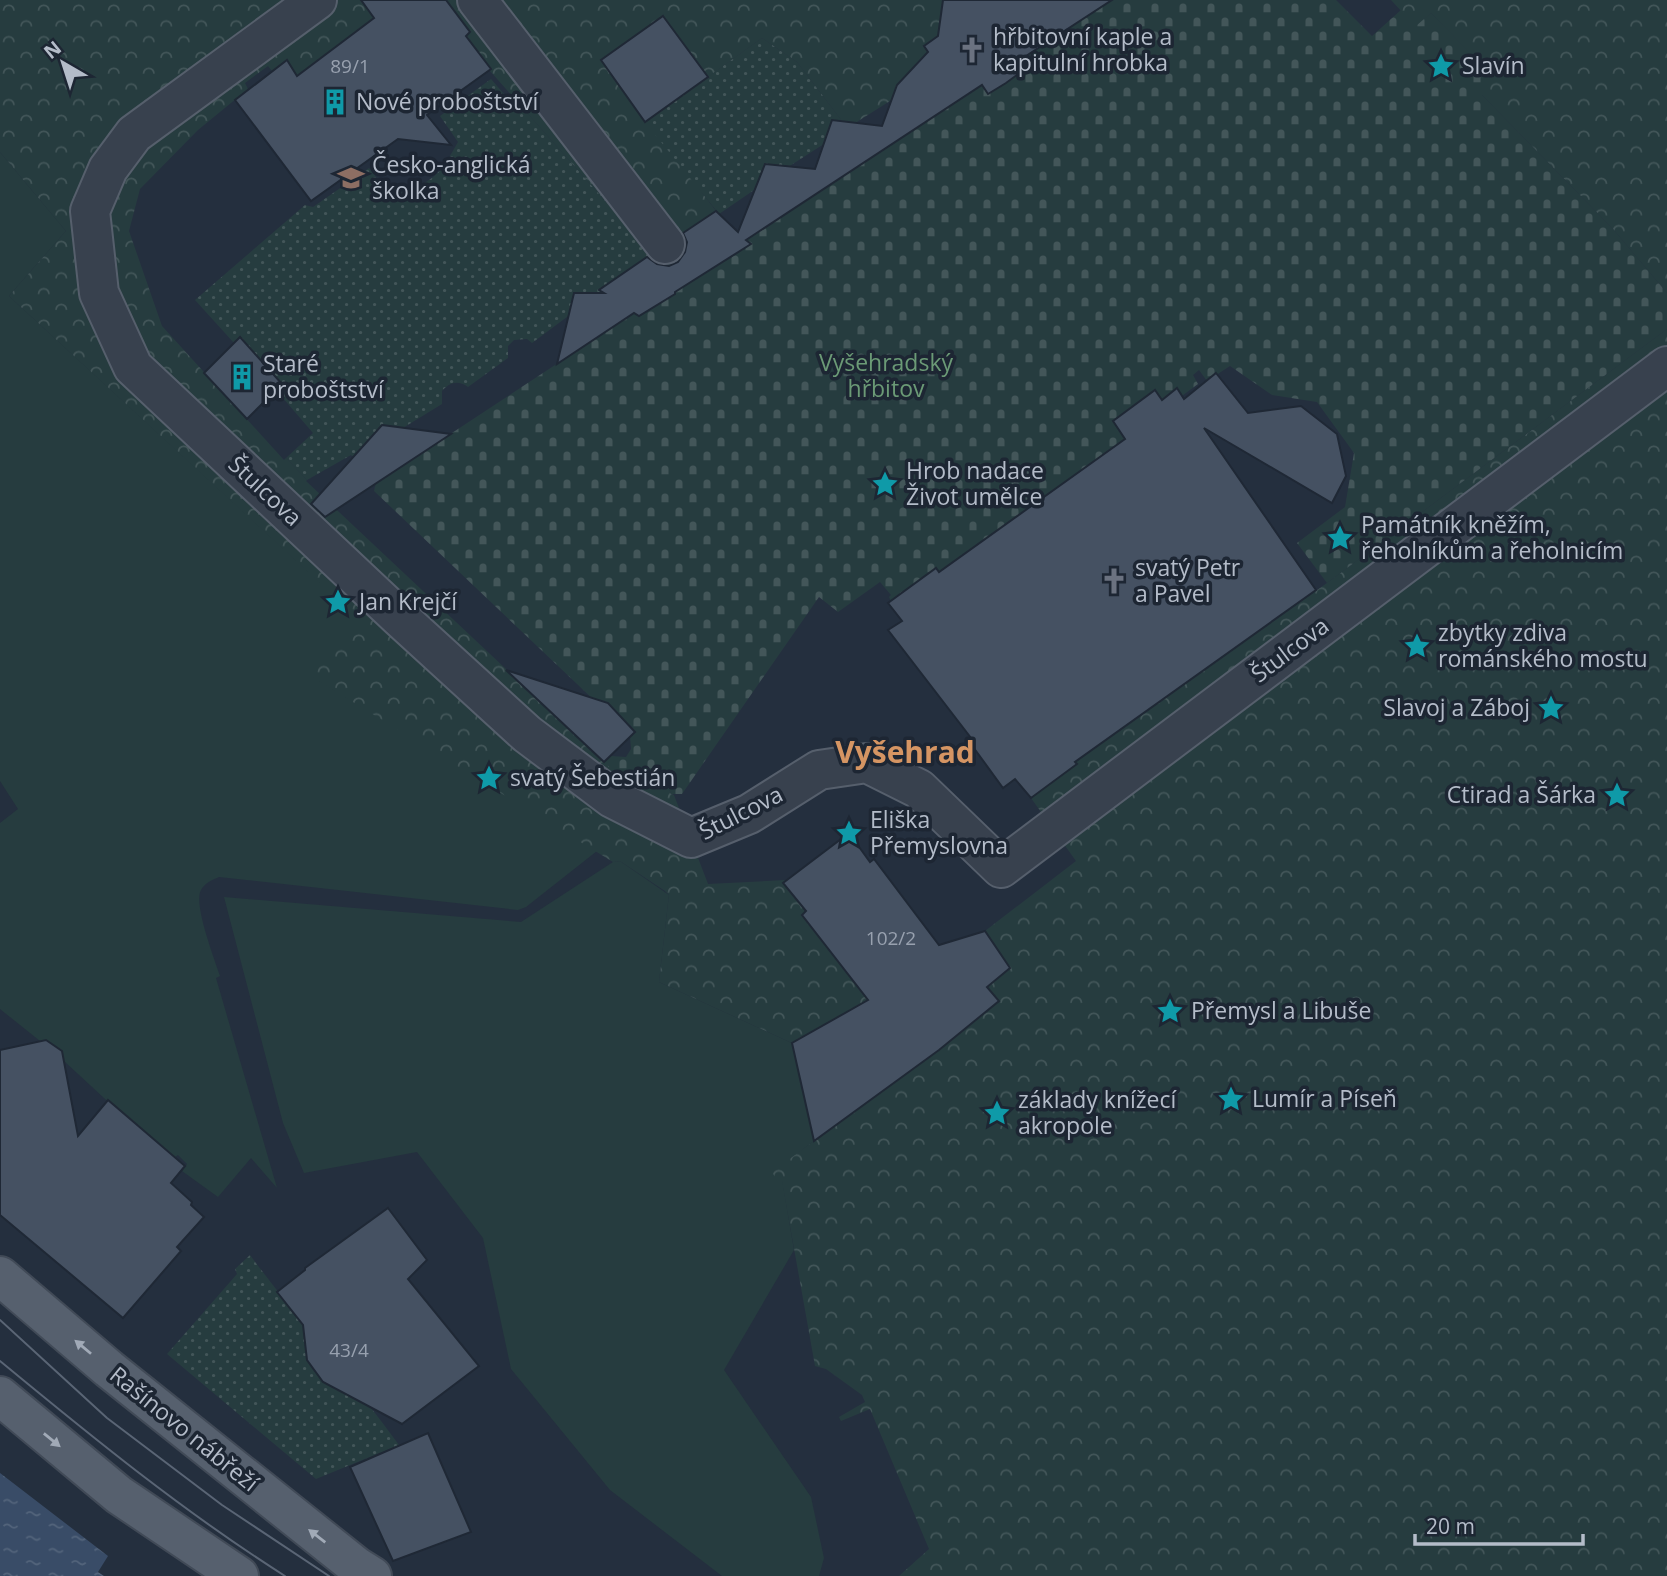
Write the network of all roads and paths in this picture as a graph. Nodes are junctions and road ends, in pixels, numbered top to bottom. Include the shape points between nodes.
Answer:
1 (317, 0) edge
2 (477, 0) edge
3 (665, 244) dead end
4 (1667, 366) edge
5 (0, 1276) edge
6 (0, 1396) edge
7 (239, 1576) edge
8 (372, 1576) edge

1 - 4 street, Štulcova via 134,134 108,169 90,211 99,293 133,367 400,618 527,734 612,799 691,838 749,814 818,770 867,763 919,789 1001,868
2 - 3 street
8 -> 5 main road, Rašínovo nábřeží via 119,1378
6 -> 7 main road via 119,1495

